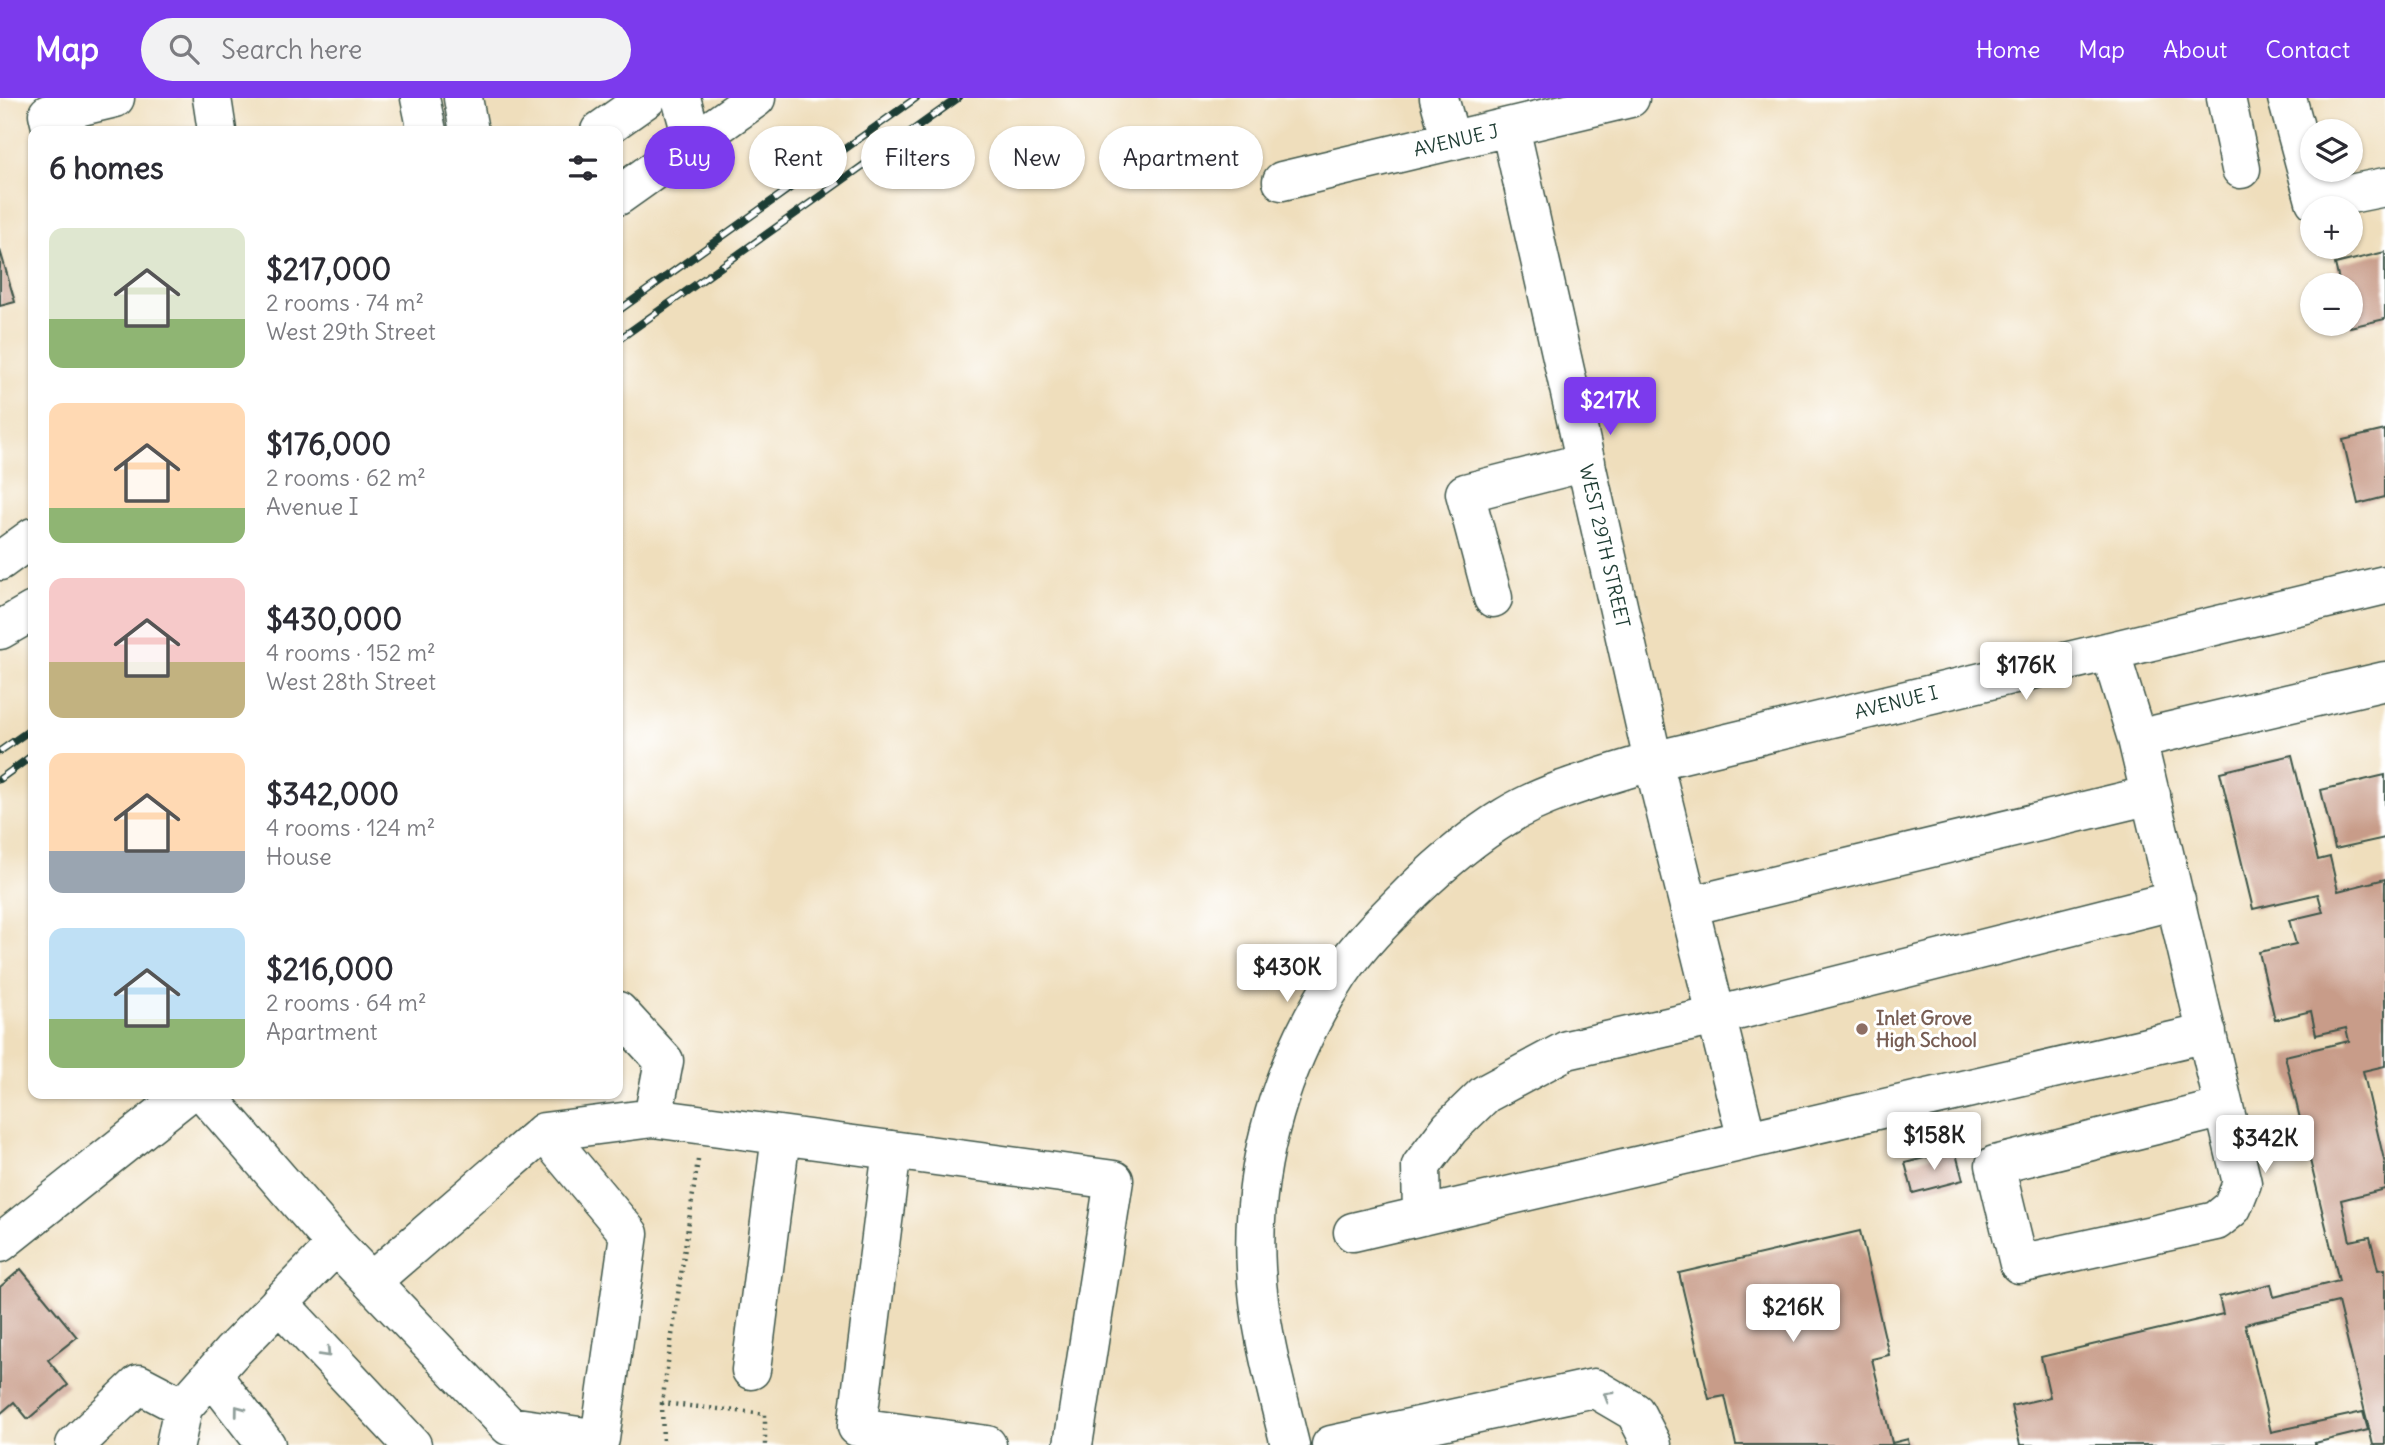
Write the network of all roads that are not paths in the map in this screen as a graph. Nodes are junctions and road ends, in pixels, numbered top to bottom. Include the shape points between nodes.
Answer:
1 (115, 98) edge
2 (212, 98) edge
3 (420, 98) edge
4 (463, 98) edge
5 (647, 98) edge
6 (681, 98) edge
7 (756, 98) edge
8 (1439, 98) edge
9 (1630, 98) edge
10 (2226, 98) edge
11 (2287, 98) edge
12 (51, 126) edge
13 (216, 126) edge
14 (426, 126) edge
15 (468, 126) edge
16 (607, 126) edge
17 (689, 126) edge
18 (715, 126) edge
19 (1510, 127) junction
20 (1451, 141) junction
21 (2241, 169) dead end
22 (644, 177) edge
23 (1282, 181) dead end
24 (2385, 187) edge
25 (623, 192) edge
26 (1586, 462) junction
27 (28, 541) edge
28 (0, 561) edge
29 (2385, 585) edge
30 (1493, 598) dead end
31 (28, 614) edge
32 (0, 630) edge
33 (2110, 651) junction
34 (2385, 681) edge
35 (2137, 739) junction
36 (1653, 761) junction
37 (2151, 795) junction
38 (2176, 900) junction
39 (1689, 906) junction
40 (623, 1016) edge
41 (1716, 1016) junction
42 (2207, 1033) junction
43 (181, 1099) edge
44 (209, 1099) edge
45 (2224, 1108) junction
46 (653, 1118) junction
47 (544, 1132) junction
48 (781, 1136) junction
49 (1747, 1140) junction
50 (892, 1150) junction
51 (1422, 1216) junction
52 (1353, 1232) dead end
53 (0, 1243) edge
54 (336, 1245) junction
55 (373, 1280) junction
56 (279, 1303) junction
57 (751, 1370) dead end
58 (212, 1375) junction
59 (183, 1406) junction
60 (845, 1436) edge
61 (75, 1445) edge
62 (175, 1445) edge
63 (266, 1445) edge
64 (412, 1445) edge
65 (987, 1445) edge
66 (1073, 1445) edge
67 (1290, 1445) edge
68 (1331, 1445) edge
69 (1652, 1445) edge

1 - 12 street via 48,114
2 - 13 street
3 - 14 street
4 - 15 street
5 - 16 street
6 - 17 street
7 - 18 street
8 - 20 street
9 - 19 street, AVENUE J
10 - 21 street
11 - 24 street via 2315,201
19 - 20 street, AVENUE J
19 - 26 street, WEST 29TH STREET
20 - 23 street, AVENUE J
22 - 25 street
26 - 30 street via 1465,494
26 - 36 street, WEST 29TH STREET
27 - 28 street
29 - 33 street, AVENUE I
31 - 32 street
33 - 35 street
33 - 36 street, AVENUE I
34 - 35 street
35 - 37 street
36 - 39 street, WEST 29TH STREET
36 - 67 street, AVENUE I via 1564,790 1506,816 1449,857 1382,921 1341,971 1308,1027 1273,1118 1257,1203 1256,1268 1263,1331
37 - 38 street
37 - 39 street
38 - 41 street
38 - 42 street
39 - 41 street, WEST 29TH STREET
40 - 46 street via 664,1061
41 - 49 street, WEST 29TH STREET
41 - 51 street via 1567,1050 1485,1094 1450,1128 1421,1166
42 - 45 street
42 - 49 street
43 - 53 street
44 - 54 street
45 - 45 street via 2242,1183 2232,1208 2216,1221 2019,1264 1994,1165
46 - 47 street
46 - 48 street
47 - 55 street
47 - 55 street via 629,1234 600,1439 509,1426
48 - 50 street
48 - 57 street
49 - 51 street
50 - 60 street
50 - 66 street via 1114,1180
51 - 52 street
54 - 55 street
54 - 56 street
56 - 58 street
56 -> 64 street
58 - 59 street
63 -> 58 street
59 - 61 street via 139,1384
59 - 62 street
60 - 65 street
69 -> 68 street via 1635,1412 1594,1388

